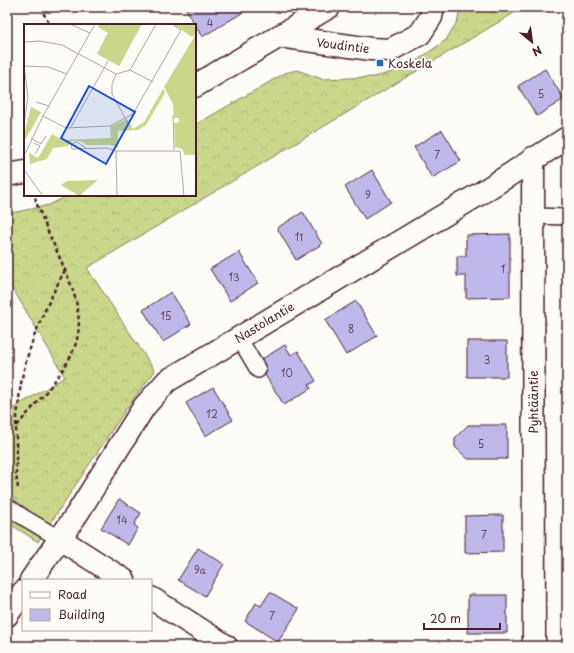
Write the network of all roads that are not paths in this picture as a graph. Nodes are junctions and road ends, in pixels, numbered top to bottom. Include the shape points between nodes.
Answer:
1 (329, 7) edge
2 (433, 7) edge
3 (279, 36) junction
4 (196, 85) edge
5 (567, 138) edge
6 (533, 158) junction
7 (24, 172) edge
8 (7, 175) edge
9 (533, 216) junction
10 (567, 217) edge
11 (239, 338) junction
12 (258, 370) dead end
13 (7, 506) edge
14 (60, 539) junction
15 (32, 579) edge
16 (122, 579) edge
17 (22, 594) edge
18 (152, 599) edge
19 (7, 616) edge
20 (226, 646) edge
21 (534, 646) edge

1 - 3 street
2 - 3 street, Voudintie via 431,17 420,34 390,50
3 - 4 street
5 - 6 street, Nastolantie
6 - 9 street, Pyhtääntie
6 - 11 street, Nastolantie via 474,197
7 - 8 street
9 - 10 lane
9 - 21 street, Pyhtääntie
11 - 12 lane
11 - 14 street, Nastolantie via 167,381 144,407
13 - 14 lane
14 - 15 street, Nastolantie
14 - 16 street
17 - 19 street
18 - 20 street

